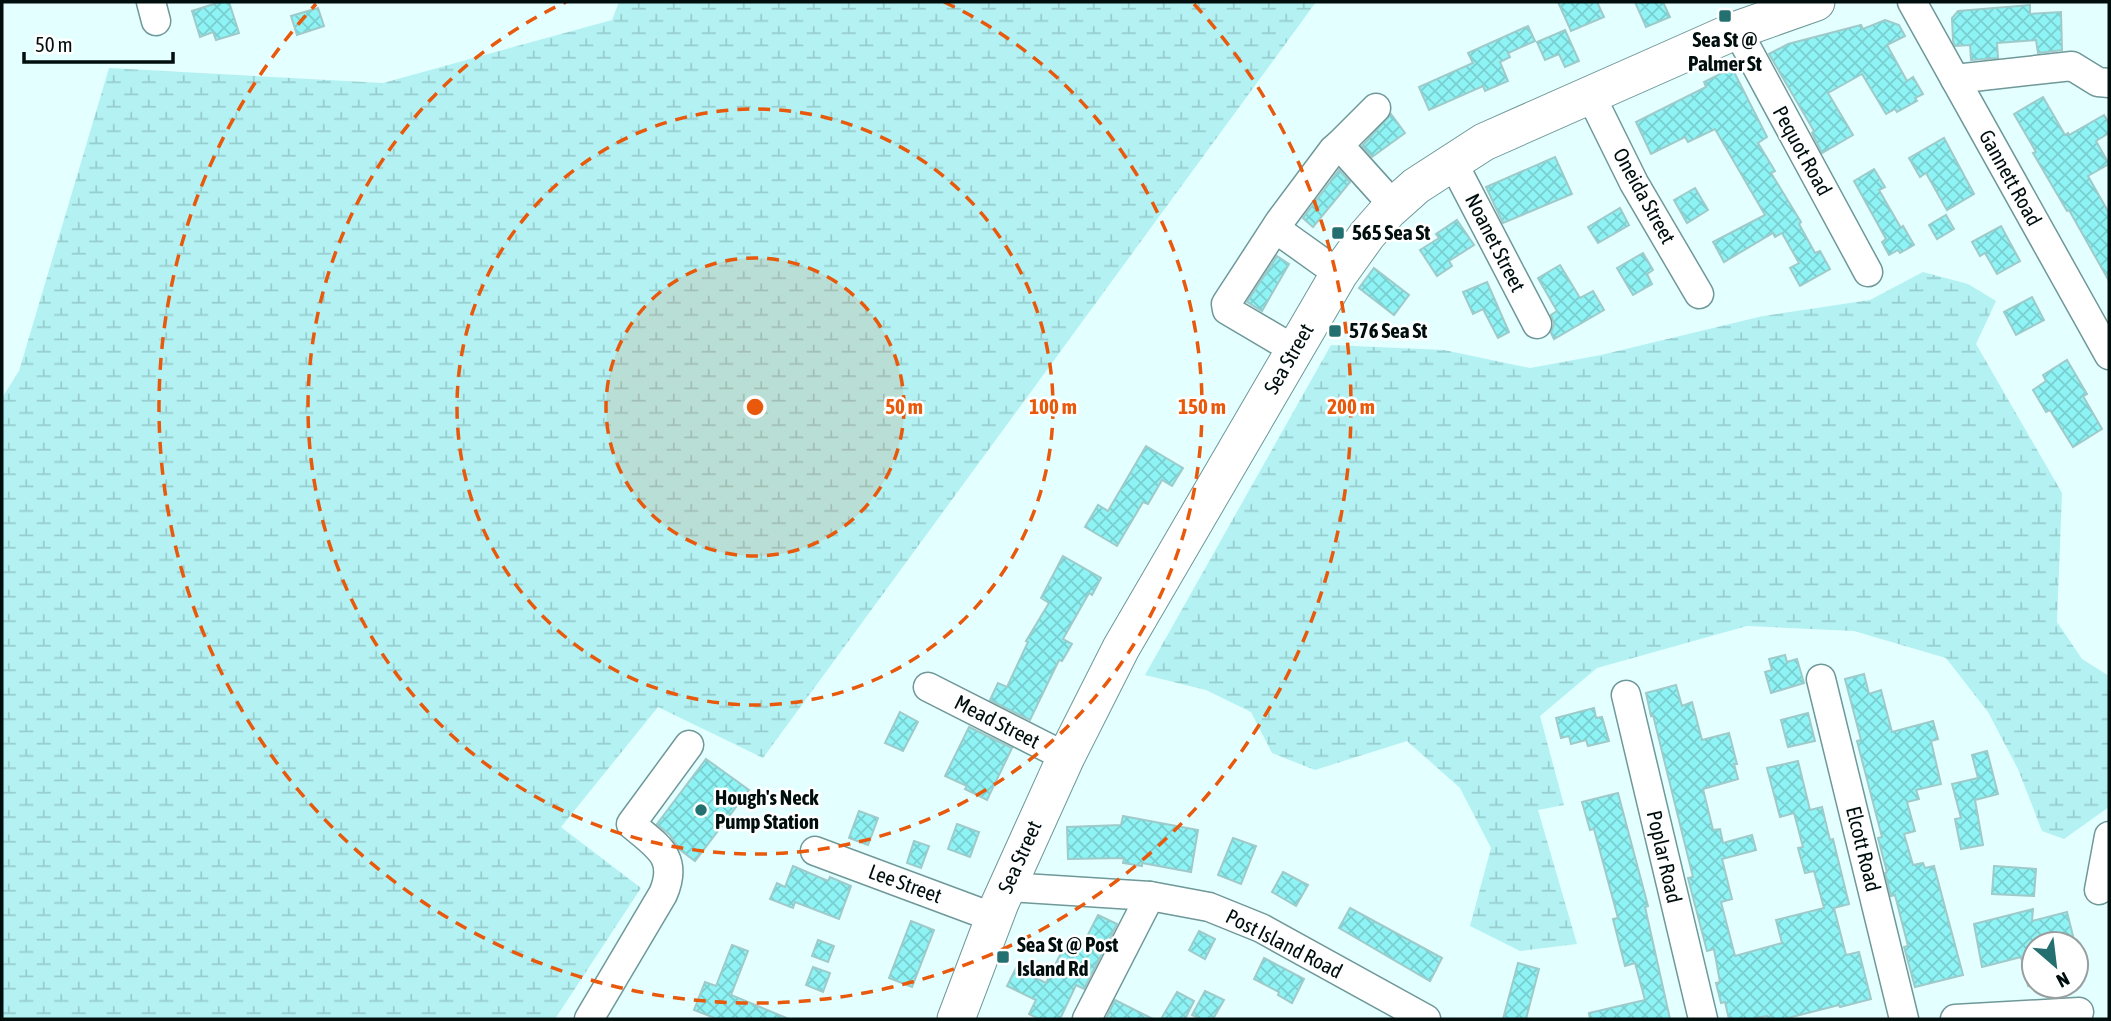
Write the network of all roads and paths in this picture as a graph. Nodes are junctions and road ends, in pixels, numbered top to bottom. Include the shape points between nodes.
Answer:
1 (1816, 2) edge
2 (1912, 2) edge
3 (1737, 30) junction
4 (1955, 79) junction
5 (2109, 83) edge
6 (1591, 96) junction
7 (1376, 108) dead end
8 (1339, 145) junction
9 (1452, 161) junction
10 (1394, 206) junction
11 (1276, 229) junction
12 (1868, 272) dead end
13 (1339, 274) junction
14 (1699, 294) dead end
15 (1537, 324) dead end
16 (1294, 350) junction
17 (2109, 355) edge
18 (1821, 678) dead end
19 (928, 687) dead end
20 (1626, 695) dead end
21 (689, 746) dead end
22 (1066, 757) junction
23 (2109, 836) edge
24 (815, 851) dead end
25 (2099, 890) dead end
26 (1150, 896) junction
27 (1001, 902) junction
28 (2079, 1012) dead end
29 (589, 1019) edge
30 (956, 1019) edge
31 (1087, 1019) edge
32 (1426, 1019) edge
33 (1703, 1019) edge
34 (1904, 1019) edge
35 (1955, 1019) edge

1 - 3 main road, Sea Street
2 - 4 street, Gannett Road
3 - 6 main road, Sea Street
3 - 12 street, Pequot Road
4 - 5 street via 2071,66 2098,82
4 - 17 street, Gannett Road
6 - 9 main road, Sea Street
6 - 14 street, Oneida Street via 1634,183
7 - 8 street
8 - 10 street
8 - 11 street
9 - 10 main road, Sea Street
9 - 15 street, Noanet Street
10 - 13 main road, Sea Street
11 - 13 street
11 - 16 street via 1226,304 1227,310
13 - 16 main road, Sea Street
16 - 22 main road, Sea Street via 1121,648
18 - 34 street, Elcott Road
19 - 22 street, Mead Street
20 - 33 street, Poplar Road
21 - 29 street via 631,824 663,852 670,876
22 - 27 main road, Sea Street
23 - 25 street
24 - 27 street, Lee Street
26 - 27 street, Post Island Road
26 - 31 street
26 - 32 street, Post Island Road via 1209,907 1261,928
27 - 30 main road, Sea Street
28 - 35 street

